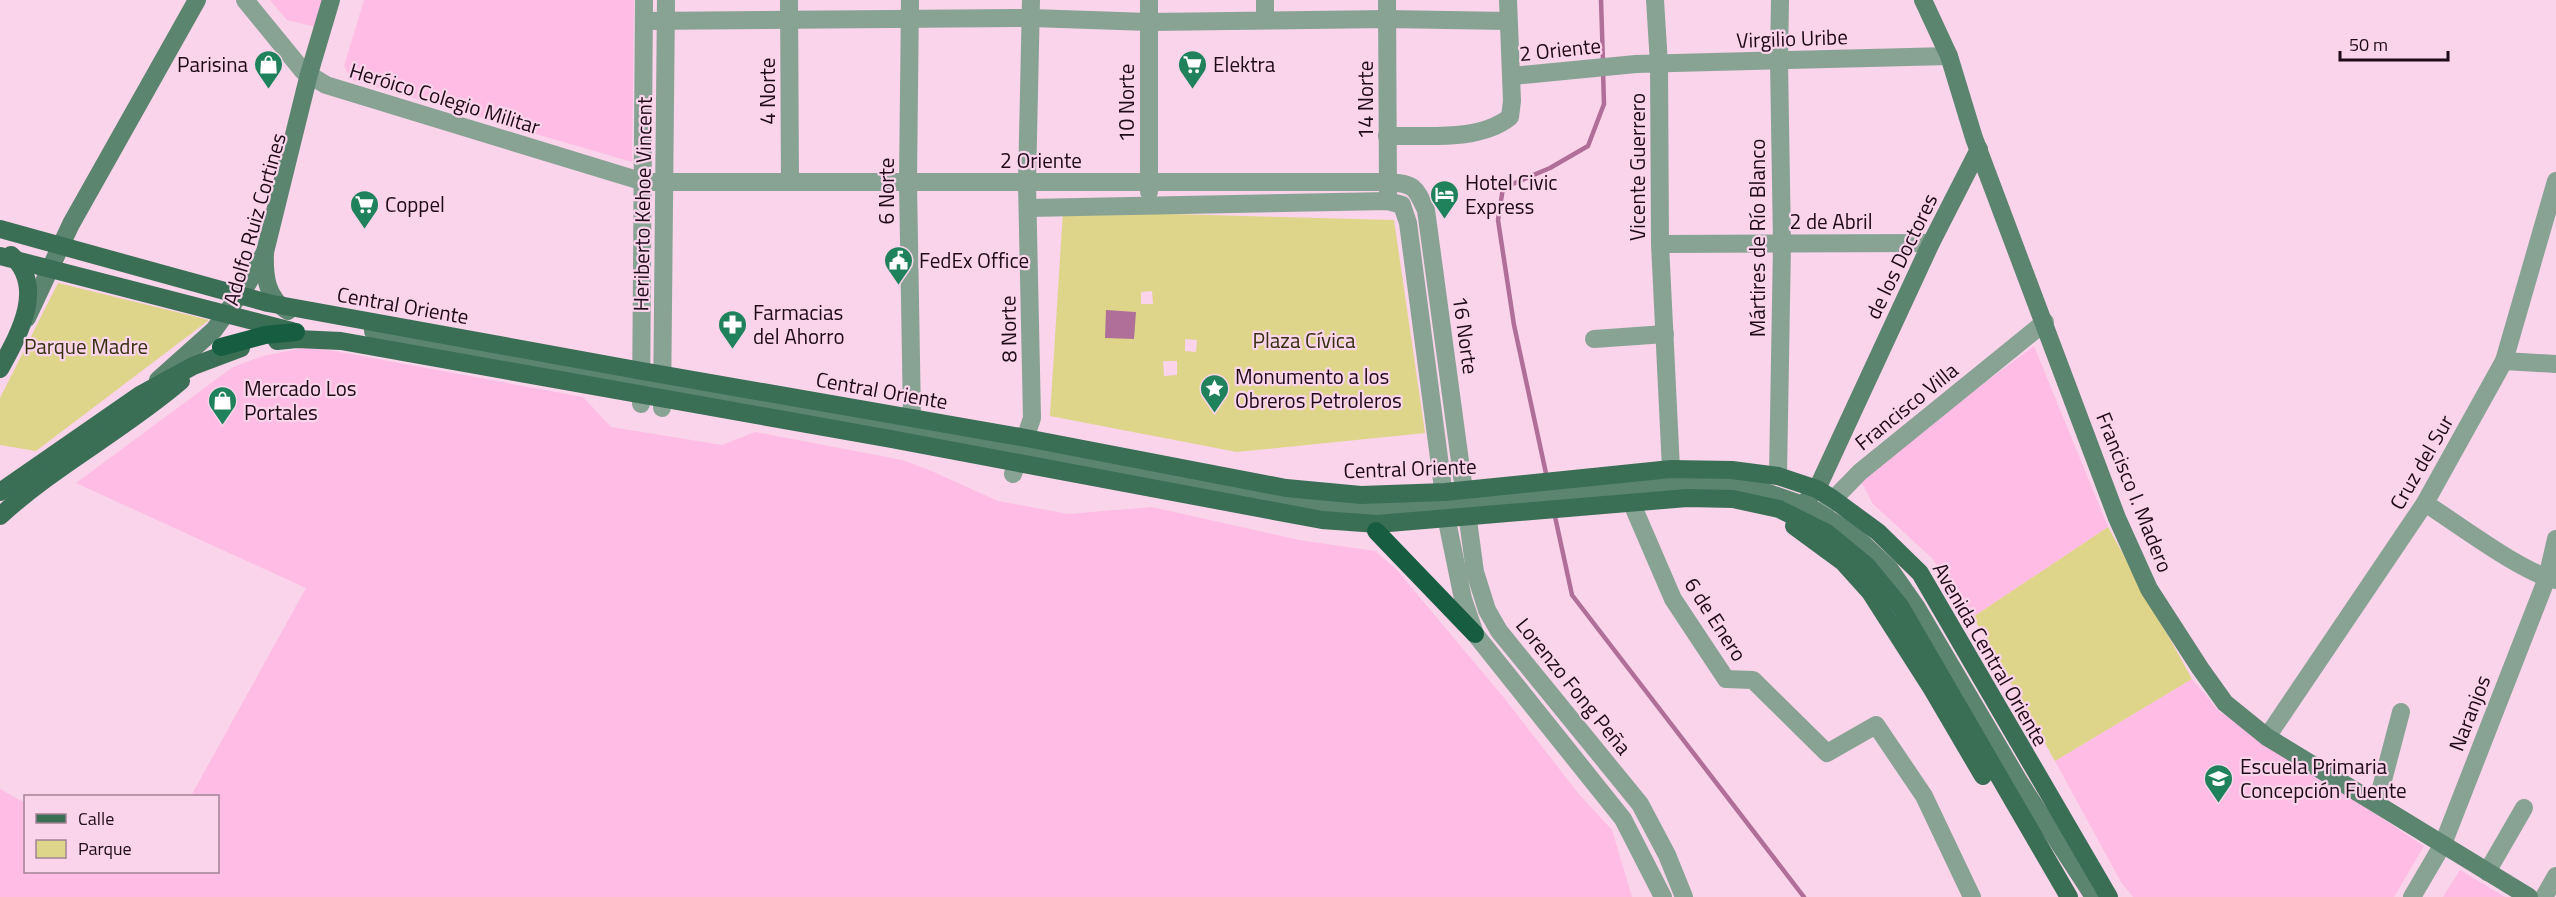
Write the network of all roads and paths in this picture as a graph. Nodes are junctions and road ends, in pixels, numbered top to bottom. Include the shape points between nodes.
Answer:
1 (185, 0) edge
2 (197, 0) edge
3 (245, 0) edge
4 (331, 0) edge
5 (343, 0) edge
6 (644, 0) edge
7 (666, 0) edge
8 (789, 0) edge
9 (910, 0) edge
10 (1149, 0) edge
11 (1265, 0) edge
12 (1387, 0) edge
13 (1508, 0) edge
14 (1656, 0) edge
15 (1780, 0) edge
16 (1923, 0) edge
17 (1031, 9) edge
18 (910, 19) junction
19 (1387, 19) junction
20 (789, 20) junction
21 (1265, 20) junction
22 (644, 21) junction
23 (1508, 21) junction
24 (666, 22) junction
25 (1149, 22) junction
26 (1949, 56) junction
27 (1779, 61) junction
28 (1636, 64) joint
29 (1659, 64) junction
30 (1512, 76) junction
31 (319, 82) junction
32 (1387, 136) junction
33 (1979, 149) junction
34 (1149, 181) junction
35 (644, 182) junction
36 (665, 182) junction
37 (790, 182) junction
38 (908, 182) junction
39 (1388, 182) junction
40 (1027, 183) junction
41 (1416, 188) joint
42 (2554, 192) edge
43 (1395, 203) junction
44 (1149, 206) junction
45 (1028, 208) junction
46 (0, 230) edge
47 (1931, 243) junction
48 (1660, 244) junction
49 (1782, 244) junction
50 (56, 245) junction
51 (0, 248) edge
52 (265, 252) junction
53 (0, 256) edge
54 (45, 268) junction
55 (256, 299) junction
56 (1441, 319) junction
57 (248, 321) junction
58 (1422, 322) junction
59 (2045, 322) junction
60 (296, 332) junction
61 (19, 334) junction
62 (1665, 334) junction
63 (1594, 339) dead end
64 (221, 347) junction
65 (0, 350) edge
66 (2504, 361) junction
67 (2556, 364) edge
68 (0, 369) edge
69 (642, 371) junction
70 (662, 375) junction
71 (140, 394) junction
72 (641, 404) junction
73 (662, 408) junction
74 (912, 418) junction
75 (1026, 438) junction
76 (1671, 469) junction
77 (1012, 474) junction
78 (1778, 476) junction
79 (1502, 486) joint
80 (1816, 489) junction
81 (1463, 490) junction
82 (0, 492) edge
83 (1445, 492) junction
84 (1833, 499) junction
85 (2425, 503) junction
86 (1635, 511) junction
87 (0, 516) edge
88 (1458, 525) junction
89 (1796, 528) junction
90 (1376, 531) junction
91 (2556, 539) edge
92 (2551, 579) edge
93 (1475, 634) junction
94 (2401, 712) dead end
95 (2267, 737) junction
96 (2013, 787) junction
97 (2378, 803) junction
98 (1640, 804) junction
99 (2524, 808) dead end
100 (1623, 819) junction
101 (2443, 844) junction
102 (2487, 872) junction
103 (2556, 876) edge
104 (1655, 889) edge
105 (1663, 897) edge
106 (1684, 897) edge
107 (1972, 897) edge
108 (2055, 897) edge
109 (2069, 897) edge
110 (2094, 897) edge
111 (2109, 897) edge
112 (2412, 897) edge
113 (2529, 897) edge
114 (2544, 897) edge

1 - 50 main road
2 - 61 main road via 71,224
3 - 31 street, Heróico Colegio Militar via 303,71
4 - 52 main road
5 - 31 main road, Adolfo Ruiz Cortines
6 - 22 street, Heriberto Kehoe Vincent
7 - 24 street, Heriberto Kehoe Vincent
8 - 20 street, 4 Norte
9 - 18 street, 6 Norte
10 - 25 street, 10 Norte
11 - 21 street
12 - 19 street, 14 Norte
13 - 23 street
14 - 29 street, Vicente Guerrero
15 - 27 street, Mártires de Río Blanco
16 - 26 main road
17 - 18 street
17 - 25 street
17 - 40 street, 8 Norte
18 - 20 street
18 - 38 street, 6 Norte
19 - 21 street
19 - 23 street
19 - 32 street, 14 Norte
20 - 24 street
20 - 37 street, 4 Norte
21 - 25 street
22 - 24 street
22 - 35 street, Heriberto Kehoe Vincent
23 - 30 street
24 - 36 street, Heriberto Kehoe Vincent
25 - 34 street, 10 Norte
26 - 27 street, Virgilio Uribe
26 - 33 main road
27 - 29 street, Virgilio Uribe
27 - 49 street, Mártires de Río Blanco
28 - 29 street, Virgilio Uribe
28 - 30 street, 2 Oriente
29 - 48 street, Vicente Guerrero
30 - 32 street, 2 Oriente via 1510,117 1498,126 1464,134
31 - 35 street, Heróico Colegio Militar
31 - 55 main road, Adolfo Ruiz Cortines
32 - 39 street, 14 Norte
33 - 47 main road, de los Doctores
33 - 59 main road, Francisco I. Madero
34 - 39 street, 2 Oriente
34 - 40 street, 2 Oriente
34 - 44 street, 10 Norte
35 - 36 street, Heróico Colegio Militar
35 - 69 street, Heriberto Kehoe Vincent
36 - 37 street, 2 Oriente
36 - 70 street, Heriberto Kehoe Vincent
37 - 38 street, 2 Oriente
38 - 40 street, 2 Oriente
38 - 74 street, 6 Norte
39 - 41 street, 2 Oriente
39 - 43 street, 14 Norte
40 - 45 street, 8 Norte
41 - 56 street, 16 Norte via 1426,210
42 - 66 street, Cruz del Sur
43 - 44 street
43 - 58 street, 16 Norte via 1408,224
44 - 45 street
45 - 75 street, 8 Norte via 1032,418
46 - 50 main road, Central Oriente
47 - 49 street, 2 de Abril
47 - 80 main road, de los Doctores
48 - 49 street, 2 de Abril
48 - 62 street, Vicente Guerrero
49 - 78 street, Mártires de Río Blanco
50 - 54 main road
50 - 55 main road, Central Oriente
51 - 61 main road via 15,258 29,290
52 - 71 main road via 214,330
52 - 96 main road via 265,276 272,295 285,310 301,317 1289,501 1350,509 1698,483 1754,488 1809,507 1853,534 1889,568 1917,608
53 - 54 main road
54 - 57 main road
54 - 65 main road
55 - 57 main road, Adolfo Ruiz Cortines
55 - 69 main road, Central Oriente
56 - 58 street
56 - 81 street, 16 Norte
57 - 60 main road
57 - 64 main road, Adolfo Ruiz Cortines
58 - 83 street, 16 Norte
59 - 84 street, Francisco Villa via 1860,472
59 - 95 main road, Francisco I. Madero via 2117,518 2150,589 2225,703
60 - 64 highway via 241,339
60 - 72 main road via 414,362
61 - 68 main road
62 - 63 street
62 - 76 street, Vicente Guerrero
64 - 87 main road, Adolfo Ruiz Cortines via 161,398 29,489
66 - 67 street
66 - 85 street, Cruz del Sur
69 - 70 main road, Central Oriente
69 - 72 street, Heriberto Kehoe Vincent
70 - 73 street, Heriberto Kehoe Vincent
70 - 74 main road, Central Oriente
71 - 82 main road
71 - 96 main road via 233,350 297,339 341,341 1322,520 1377,524 1687,498 1733,499 1779,509 1827,533 1868,566 1900,606
72 - 73 main road
73 - 77 main road
74 - 75 main road, Central Oriente
75 - 77 street, 8 Norte
75 - 83 main road, Central Oriente via 1286,488 1361,495
76 - 78 main road, Avenida Central Oriente
76 - 79 main road, Avenida Central Oriente
77 - 90 main road via 1280,522
78 - 80 main road, Avenida Central Oriente
79 - 81 main road, Central Oriente
80 - 84 main road, Avenida Central Oriente
80 - 89 main road, de los Doctores
81 - 83 main road, Central Oriente
81 - 88 street, Lorenzo Fong Peña
83 - 88 street, Lorenzo Fong Peña
84 - 89 street, Francisco Villa
84 - 111 main road, Avenida Central Oriente via 1878,532 1920,573
85 - 92 street
85 - 95 street, Cruz del Sur
86 - 88 main road
86 - 89 main road via 1712,506 1760,514
86 - 107 street, 6 de Enero via 1672,599 1726,679 1753,680 1827,753 1876,725 1924,796
88 - 90 main road
88 - 93 street, Lorenzo Fong Peña via 1463,599
88 - 98 street, Lorenzo Fong Peña via 1487,610 1499,631
89 - 108 main road via 1843,562 1870,592
90 - 93 highway
91 - 92 street, Naranjos
92 - 101 street, Naranjos
93 - 100 street, Lorenzo Fong Peña
94 - 97 street
95 - 97 main road, Francisco I. Madero
96 - 109 main road
96 - 110 main road
97 - 101 main road, Francisco I. Madero
98 - 100 street
98 - 106 street, Lorenzo Fong Peña
99 - 102 street
100 - 104 street, Lorenzo Fong Peña
101 - 102 main road, Francisco I. Madero
101 - 112 street, Naranjos
102 - 113 main road, Francisco I. Madero
103 - 114 street
104 - 105 street, Lorenzo Fong Peña

